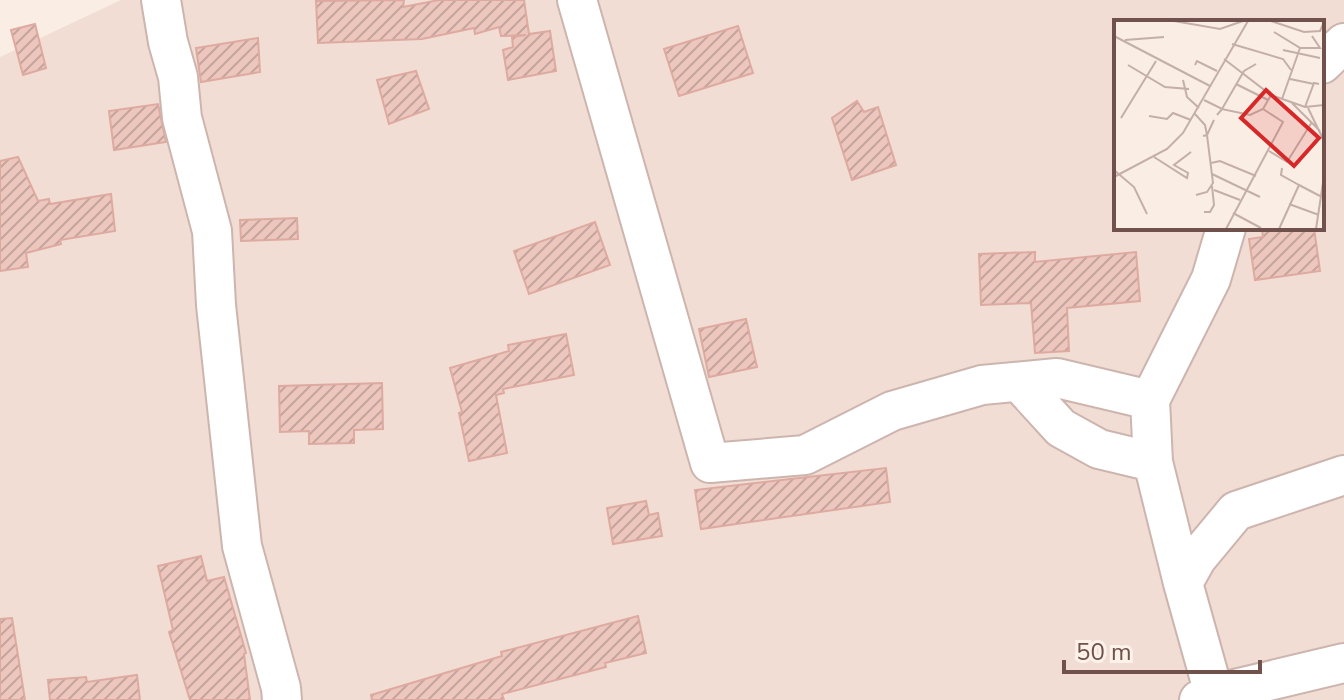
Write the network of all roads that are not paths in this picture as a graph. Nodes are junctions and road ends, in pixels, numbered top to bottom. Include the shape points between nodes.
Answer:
1 (161, 0) edge
2 (577, 0) edge
3 (1344, 43) edge
4 (1324, 62) edge
5 (1225, 230) edge
6 (1019, 382) junction
7 (1150, 400) junction
8 (1099, 449) junction
9 (1153, 462) junction
10 (1344, 475) edge
11 (1183, 583) junction
12 (1344, 663) edge
13 (1206, 697) edge
14 (282, 700) edge

1 - 14 street via 182,118 212,231 242,546
2 - 6 street via 710,463 805,455 892,411 982,385
3 - 4 street
5 - 7 street via 1211,279
6 - 7 street via 1057,378
6 - 8 street via 1061,428
7 - 8 street
7 - 9 street
8 - 9 street
9 - 11 street
10 - 11 street via 1236,511
11 - 13 street
12 - 13 street

